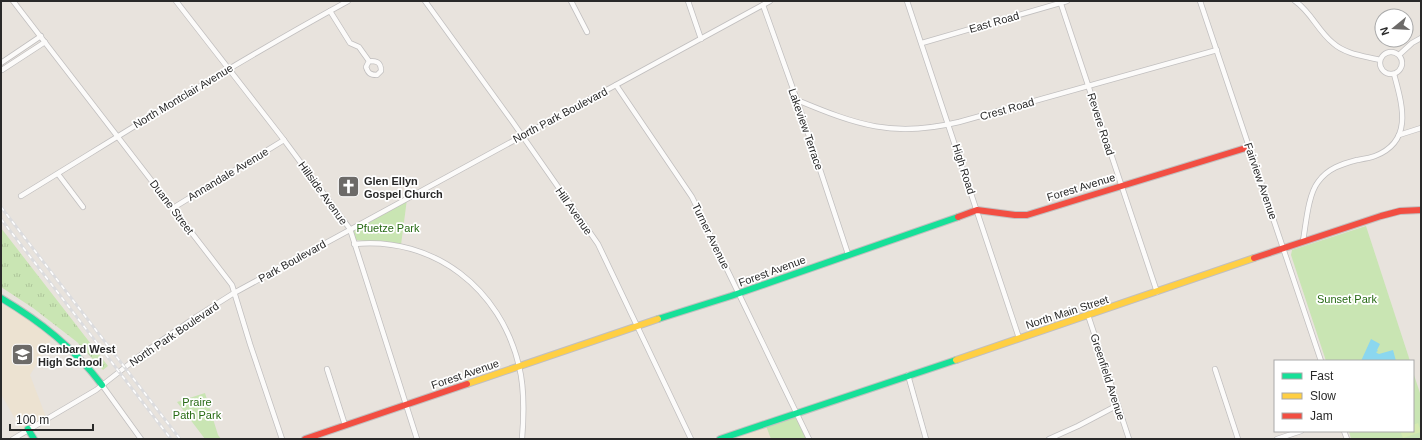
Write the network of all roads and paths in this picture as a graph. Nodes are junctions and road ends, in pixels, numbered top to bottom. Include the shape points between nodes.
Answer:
1 (13, 1) edge
2 (176, 1) edge
3 (348, 1) edge
4 (425, 1) edge
5 (571, 1) edge
6 (688, 1) edge
7 (770, 1) edge
8 (907, 1) edge
9 (1067, 1) edge
10 (1200, 1) edge
11 (1295, 1) edge
12 (1060, 2) edge
13 (763, 5) junction
14 (330, 11) junction
15 (587, 32) dead end
16 (41, 36) junction
17 (1421, 38) edge
18 (701, 39) junction
19 (46, 42) junction
20 (922, 43) junction
21 (1217, 50) junction
22 (1399, 55) junction
23 (1380, 60) junction
24 (369, 61) dead end
25 (1, 63) edge
26 (229, 69) junction
27 (2, 70) dead end
28 (1394, 74) junction
29 (616, 85) junction
30 (1088, 86) junction
31 (796, 100) junction
32 (949, 125) junction
33 (1421, 128) edge
34 (1399, 135) junction
35 (117, 136) junction
36 (521, 136) junction
37 (284, 140) junction
38 (1249, 147) junction
39 (58, 174) junction
40 (1122, 186) junction
41 (21, 196) dead end
42 (83, 207) dead end
43 (173, 208) junction
44 (977, 210) junction
45 (1421, 210) edge
46 (350, 229) junction
47 (1303, 241) junction
48 (354, 244) junction
49 (1283, 248) junction
50 (848, 254) junction
51 (1157, 292) junction
52 (234, 293) junction
53 (738, 293) junction
54 (1, 298) edge
55 (1088, 315) junction
56 (637, 326) junction
57 (1020, 338) junction
58 (1321, 360) edge
59 (519, 366) junction
60 (327, 369) dead end
61 (1215, 369) dead end
62 (908, 375) junction
63 (102, 385) junction
64 (406, 404) junction
65 (1118, 405) junction
66 (797, 414) junction
67 (345, 425) junction
68 (28, 429) junction
69 (1298, 432) edge
70 (13, 439) edge
71 (34, 439) edge
72 (141, 439) edge
73 (282, 439) edge
74 (305, 439) edge
75 (418, 439) edge
76 (522, 439) edge
77 (691, 439) edge
78 (720, 439) edge
79 (809, 439) edge
80 (926, 439) edge
81 (1048, 439) edge
82 (1129, 439) edge
83 (1238, 439) edge
84 (1277, 439) edge

1 - 16 street, Duane Street
2 - 26 street, Hillside Avenue
3 - 14 street, North Montclair Avenue
4 - 36 street, Hill Avenue
5 - 15 street
6 - 18 street
7 - 13 street, North Park Boulevard
8 - 20 street, High Road
9 - 12 street, East Road
10 - 21 street, Fairview Avenue
11 - 23 street via 1306,10 1334,44 1355,54
12 - 20 street, East Road
12 - 30 street, Revere Road
13 - 18 street, North Park Boulevard
13 - 31 street, Lakeview Terrace
14 - 24 street via 350,43 359,47
14 - 26 street, North Montclair Avenue
16 - 19 street, Duane Street
16 - 25 street
17 - 22 street
18 - 29 street, North Park Boulevard
19 - 27 street
19 - 35 street, Duane Street
20 - 32 street, High Road
21 - 30 street, Crest Road
21 - 38 street, Fairview Avenue
22 - 23 street via 1386,52
22 - 28 street via 1401,67
23 - 28 street via 1382,71
26 - 35 street, North Montclair Avenue
26 - 37 street, Hillside Avenue
28 - 34 street via 1403,113
29 - 36 street, North Park Boulevard
29 - 53 street, Turner Avenue via 692,196
30 - 32 street, Crest Road
30 - 40 street, Revere Road
31 - 32 street, Crest Road via 849,121 881,128 912,130
31 - 50 street, Lakeview Terrace
32 - 44 street, High Road
33 - 34 street
34 - 47 street via 1381,153 1337,166 1323,175 1313,193
35 - 39 street, North Montclair Avenue
35 - 43 street, Duane Street
36 - 46 street, North Park Boulevard
36 - 56 street, Hill Avenue via 598,244
37 - 43 street, Annandale Avenue
37 - 46 street, Hillside Avenue
38 - 40 street, Forest Avenue
38 - 49 street, Fairview Avenue
39 - 41 street, North Montclair Avenue
39 - 42 street
40 - 44 street, Forest Avenue via 1027,215
40 - 51 street, Revere Road
43 - 52 street, Duane Street via 232,285
44 - 50 street, Forest Avenue
44 - 57 street, High Road
45 - 47 street, North Main Street via 1381,216
46 - 48 street, Hillside Avenue
46 - 52 street, Park Boulevard
47 - 49 street, North Main Street
48 - 59 street via 371,242 412,249 440,260 459,272 482,293 498,315
48 - 64 street, Hillside Avenue
49 - 51 street, North Main Street
49 - 58 street, Fairview Avenue
50 - 53 street, Forest Avenue
51 - 55 street, North Main Street
52 - 63 street, North Park Boulevard via 195,317
52 - 73 street, Duane Street
53 - 56 street, Forest Avenue
53 - 66 street, Turner Avenue
54 - 63 street via 66,343
55 - 57 street, North Main Street
55 - 65 street, Greenfield Avenue
56 - 59 street, Forest Avenue
56 - 77 street, Hill Avenue
57 - 62 street, North Main Street
59 - 64 street, Forest Avenue
59 - 76 street via 524,403
60 - 67 street
61 - 83 street
62 - 66 street, North Main Street
62 - 80 street
63 - 68 street, North Park Boulevard
63 - 72 street
64 - 67 street, Forest Avenue
64 - 75 street, Hillside Avenue
65 - 81 street
65 - 82 street, Greenfield Avenue
66 - 78 street, North Main Street
66 - 79 street, Turner Avenue
67 - 74 street, Forest Avenue
68 - 70 street, North Park Boulevard
68 - 71 street
69 - 84 street

